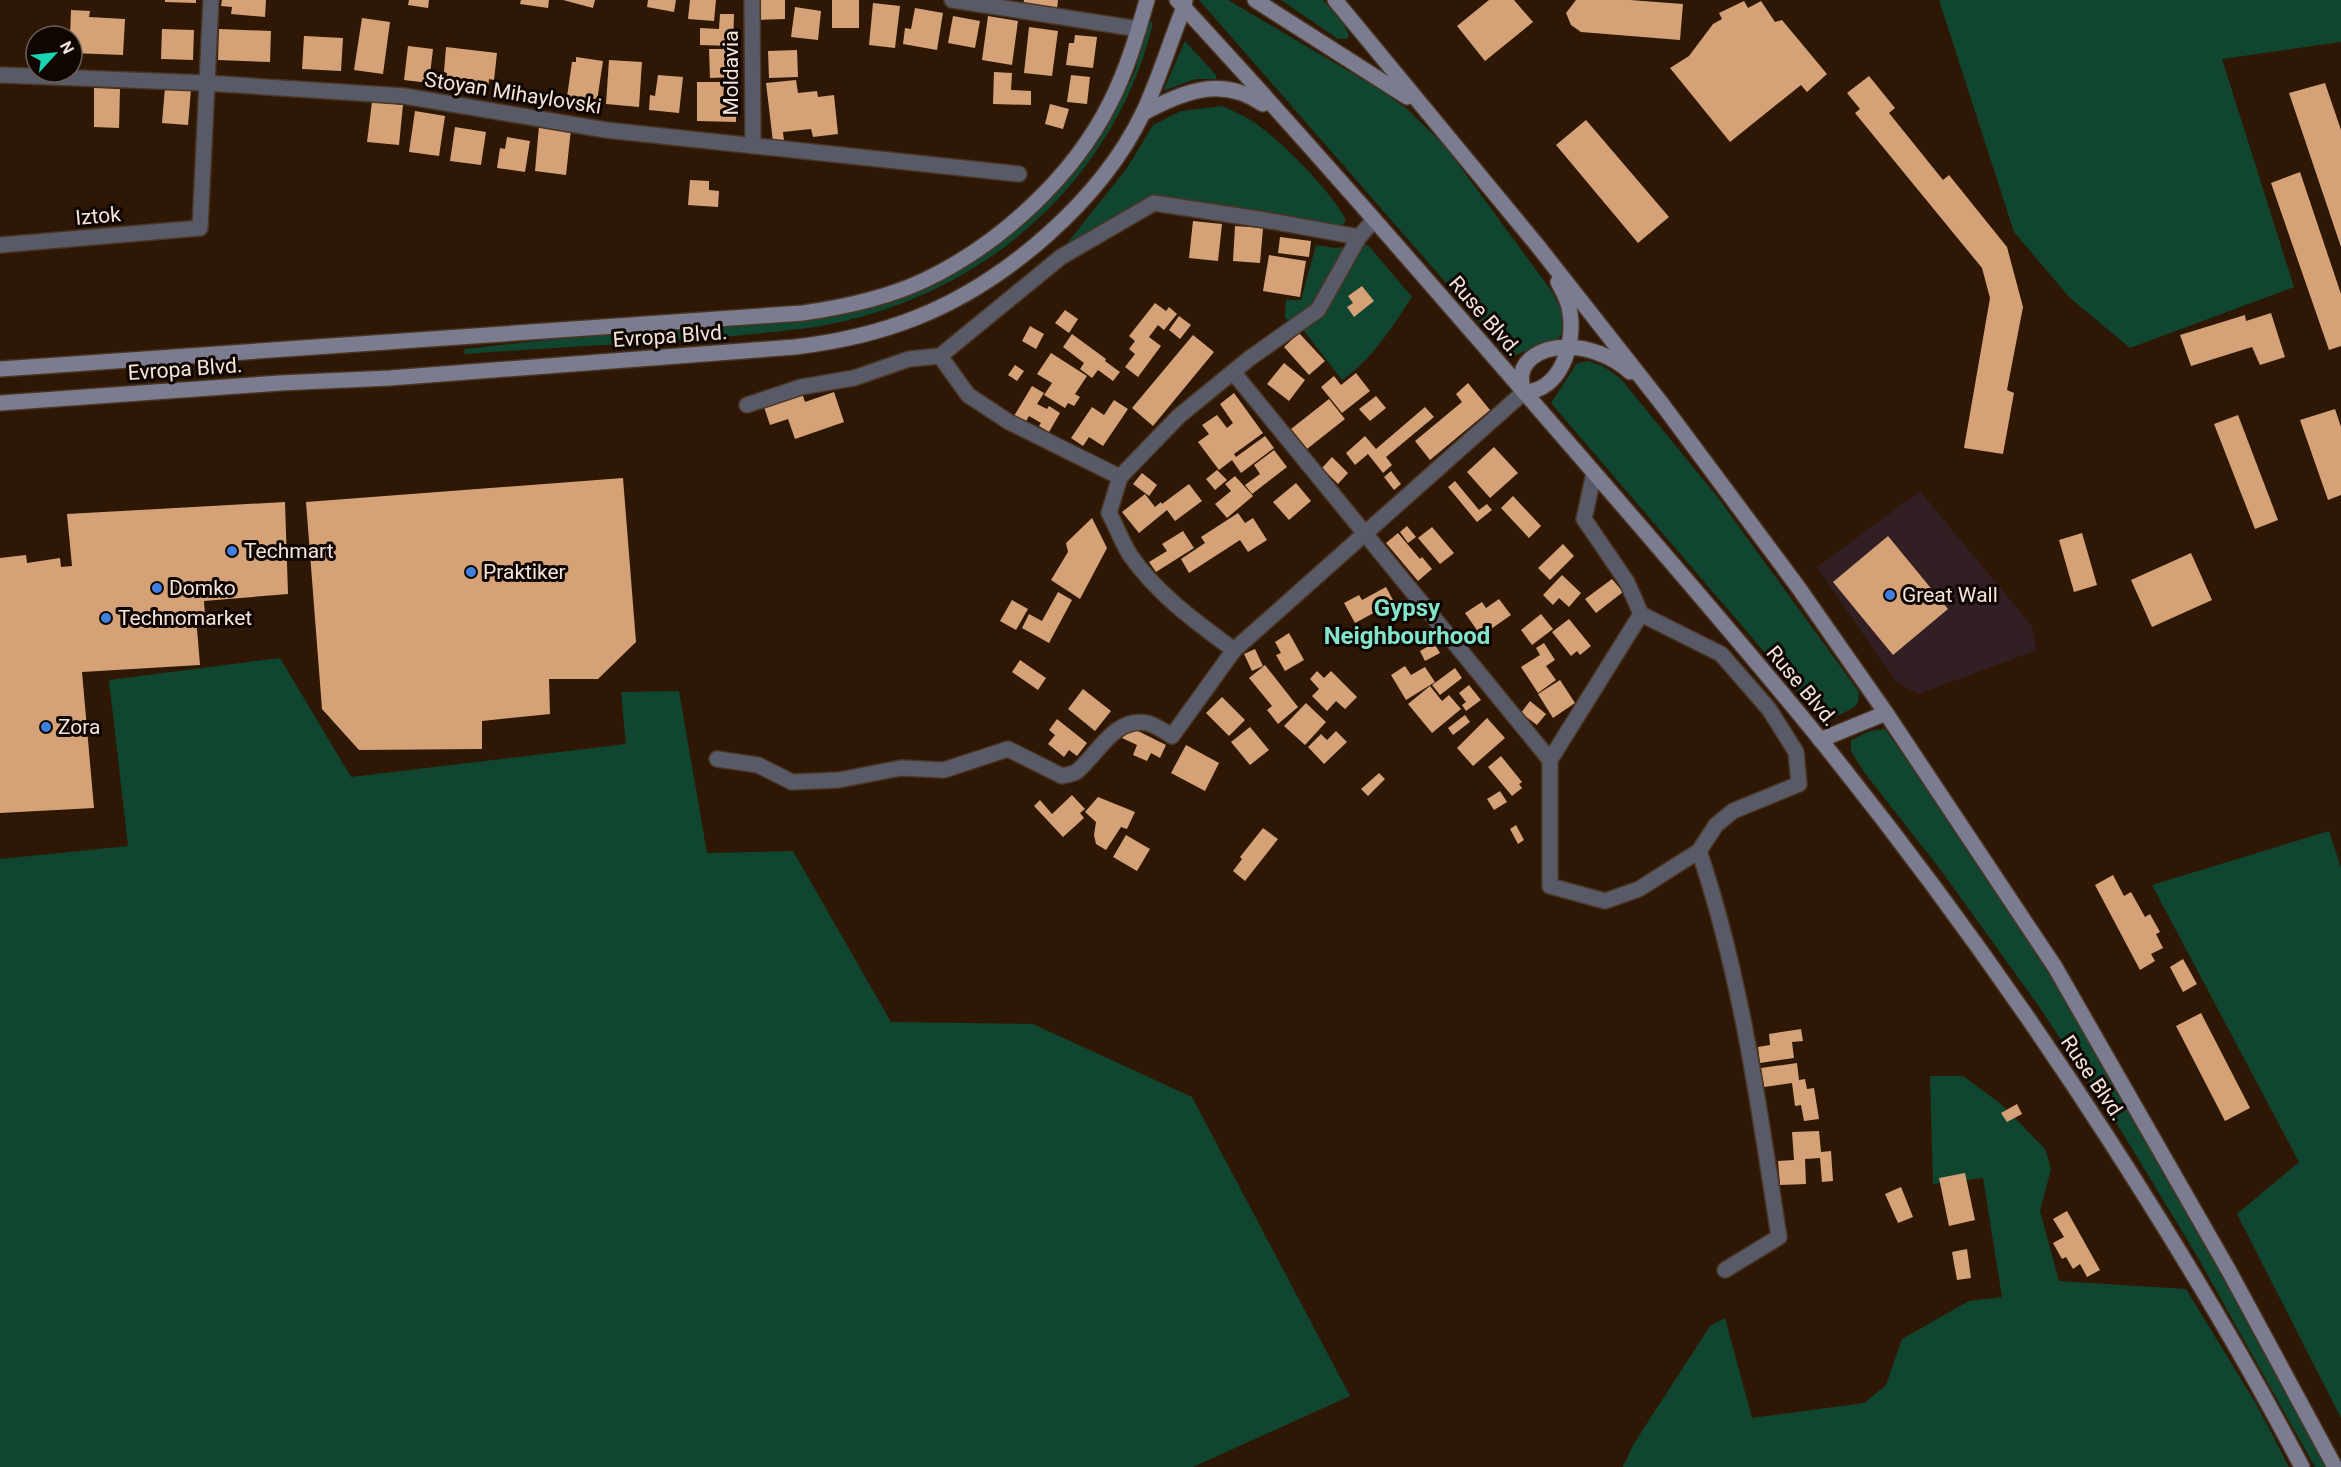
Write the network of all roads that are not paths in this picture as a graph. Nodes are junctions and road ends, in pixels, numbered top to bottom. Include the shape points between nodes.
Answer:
1 (211, 0) edge
2 (752, 0) edge
3 (952, 0) edge
4 (1148, 0) edge
5 (1256, 0) edge
6 (1335, 0) edge
7 (1182, 2) edge
8 (1139, 29) junction
9 (0, 75) edge
10 (206, 83) junction
11 (1143, 113) junction
12 (1428, 114) junction
13 (1280, 115) junction
14 (753, 146) junction
15 (1018, 174) dead end
16 (1374, 220) junction
17 (1359, 237) junction
18 (0, 245) edge
19 (1537, 245) junction
20 (1569, 347) junction
21 (940, 356) junction
22 (0, 369) edge
23 (1233, 372) junction
24 (1524, 392) junction
25 (0, 403) edge
26 (1662, 404) junction
27 (747, 405) dead end
28 (1594, 473) junction
29 (1120, 477) junction
30 (1365, 536) junction
31 (1641, 614) junction
32 (1234, 650) junction
33 (1886, 713) junction
34 (1820, 740) junction
35 (717, 759) dead end
36 (1550, 760) junction
37 (1699, 851) junction
38 (1725, 1270) dead end
39 (2302, 1467) edge
40 (2335, 1467) edge

1 - 10 street
2 - 14 street, Moldavia
3 - 8 street
4 - 8 main road, Evropa Blvd.
5 - 12 main road, Ruse Blvd. via 1383,79
6 - 12 main road, Ruse Blvd.
7 - 11 main road, Evropa Blvd.
7 - 13 main road, Ruse Blvd.
8 - 22 main road, Evropa Blvd. via 1109,105 1085,145 1039,198 1019,217 948,267 925,280 866,301 802,313
9 - 10 street, Stoyan Mihaylovski
10 - 14 street, Stoyan Mihaylovski via 404,96 606,130
10 - 18 street, Iztok via 200,228
11 - 13 main road via 1172,98 1220,88 1251,96
11 - 25 main road, Evropa Blvd. via 1097,182 1041,240 943,305 863,335 795,347
12 - 19 main road, Ruse Blvd.
13 - 16 main road, Ruse Blvd.
14 - 15 street, Stoyan Mihaylovski
16 - 17 street
16 - 24 main road, Ruse Blvd.
17 - 21 street via 1154,203 1061,257
17 - 23 street via 1318,310
19 - 20 main road via 1569,304
19 - 26 main road, Ruse Blvd.
20 - 24 main road via 1552,380 1540,390
20 - 24 main road via 1543,353 1526,364 1520,373
20 - 26 main road via 1618,362
21 - 27 street via 909,359 854,378 801,387
21 - 29 street via 968,395 1009,422
23 - 29 street via 1179,416
23 - 30 street
24 - 28 main road, Ruse Blvd.
24 - 30 street
26 - 33 main road, Ruse Blvd.
28 - 31 street via 1584,519 1627,582
28 - 34 main road, Ruse Blvd.
29 - 32 street via 1109,513 1129,553 1157,588
30 - 32 street
30 - 36 street
31 - 36 street
31 - 37 street via 1720,654 1769,709 1796,752 1799,784 1733,811 1716,825
32 - 35 street via 1172,736 1148,723 1126,726 1109,736 1074,773 1062,776 1008,749 944,770 902,768 838,780 792,782 758,765
33 - 34 main road
33 - 40 main road, Ruse Blvd. via 2055,967 2229,1271
34 - 39 main road, Ruse Blvd. via 1941,896 2083,1099 2170,1234 2264,1393
36 - 37 street via 1550,886 1605,901 1639,890
37 - 38 street via 1718,906 1747,1042 1779,1237

